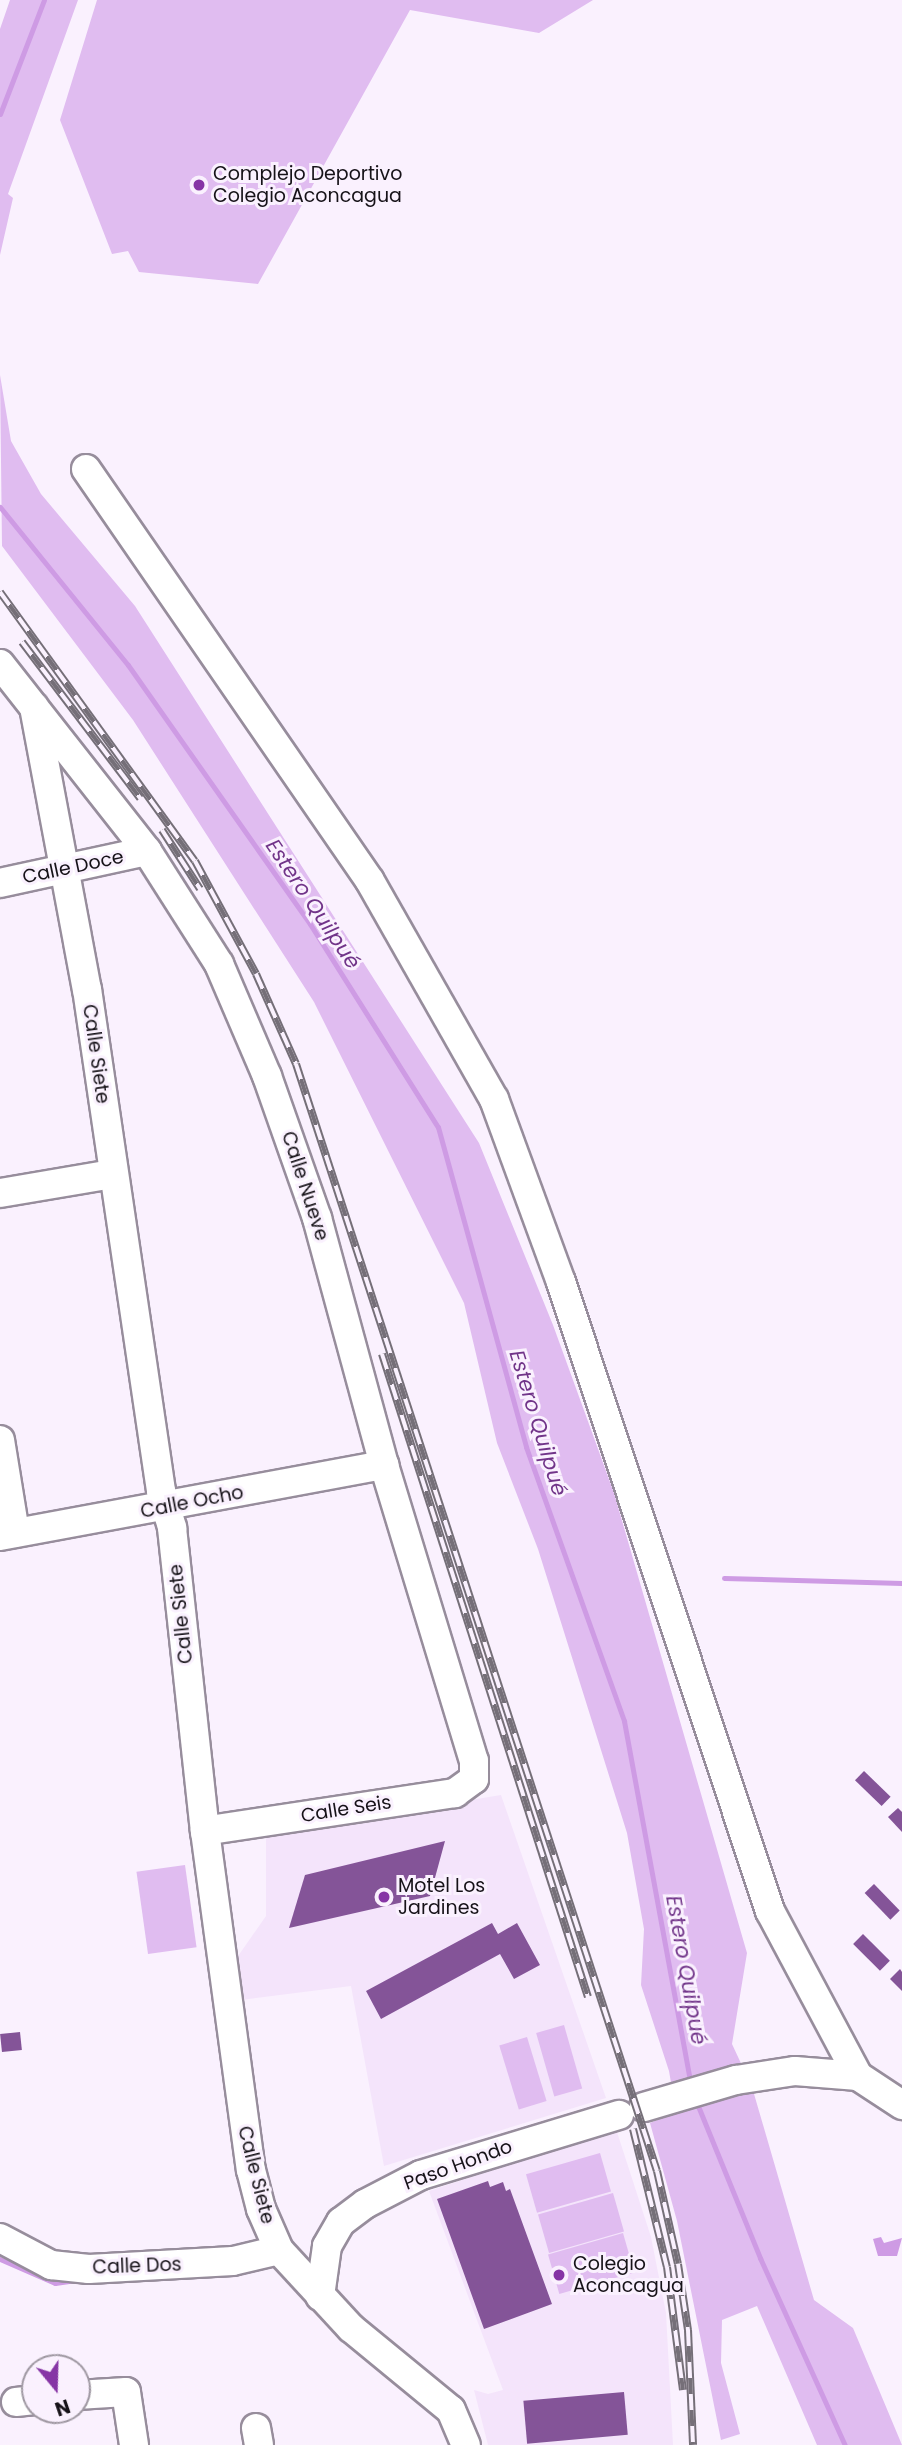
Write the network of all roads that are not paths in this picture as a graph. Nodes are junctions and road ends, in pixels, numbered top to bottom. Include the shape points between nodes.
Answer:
1 (86, 469) dead end
2 (0, 664) edge
3 (34, 707) junction
4 (147, 851) junction
5 (66, 868) junction
6 (0, 883) edge
7 (112, 1174) junction
8 (0, 1193) edge
9 (0, 1440) edge
10 (384, 1465) junction
11 (166, 1508) junction
12 (8, 1535) edge
13 (475, 1772) joint
14 (205, 1831) junction
15 (858, 2076) junction
16 (902, 2105) edge
17 (0, 2238) edge
18 (279, 2250) junction
19 (320, 2296) junction
20 (91, 2394) edge
21 (134, 2445) edge
22 (466, 2445) edge

1 - 15 street via 370,881 494,1099 561,1282 770,1911
2 - 3 street, Calle Nueve
3 - 4 street, Calle Nueve
3 - 5 street, Calle Siete
4 - 5 street, Calle Doce
4 - 10 street, Calle Nueve via 219,964 267,1076 317,1218
5 - 6 street, Calle Doce
5 - 7 street, Calle Siete
7 - 8 street
7 - 11 street, Calle Siete
9 - 12 street
10 - 11 street, Calle Ocho
10 - 13 street, Calle Nueve
11 - 12 street, Calle Ocho
11 - 14 street, Calle Siete via 172,1528
13 - 14 street, Calle Seis via 469,1786 454,1793
14 - 18 street, Calle Siete via 239,2104 261,2209
15 - 16 street
15 - 19 street, Paso Hondo via 795,2071 762,2074 421,2175 341,2222 327,2246
17 - 18 street, Calle Dos via 51,2265 80,2268 233,2261
18 - 19 street, Calle Siete
19 - 22 street, Calle Siete via 351,2328 451,2410
20 - 21 street via 126,2392

